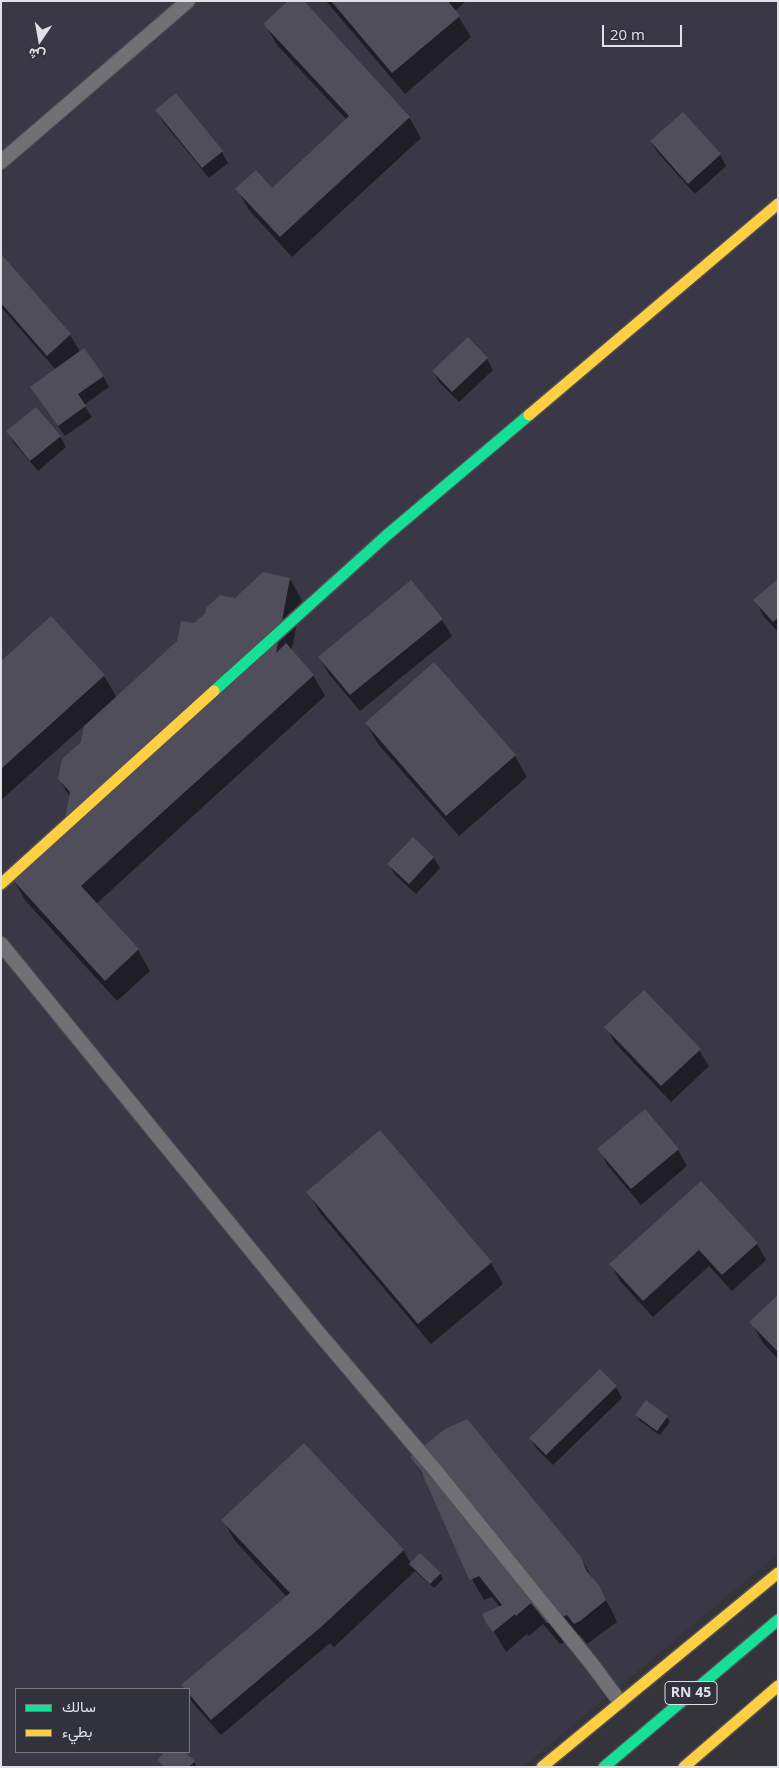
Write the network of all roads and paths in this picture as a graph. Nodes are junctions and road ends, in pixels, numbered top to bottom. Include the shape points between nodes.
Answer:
1 (188, 1) edge
2 (1, 162) edge
3 (778, 204) edge
4 (1, 884) edge
5 (1, 944) edge
6 (778, 1574) edge
7 (778, 1620) edge
8 (778, 1686) edge
9 (620, 1702) junction
10 (542, 1767) edge
11 (604, 1767) edge
12 (684, 1767) edge

1 - 2 lane
3 - 4 main road via 386,535
5 - 9 lane via 317,1331 435,1470
6 - 9 main road
7 - 11 main road, RN 45
8 - 12 main road
9 - 10 main road

